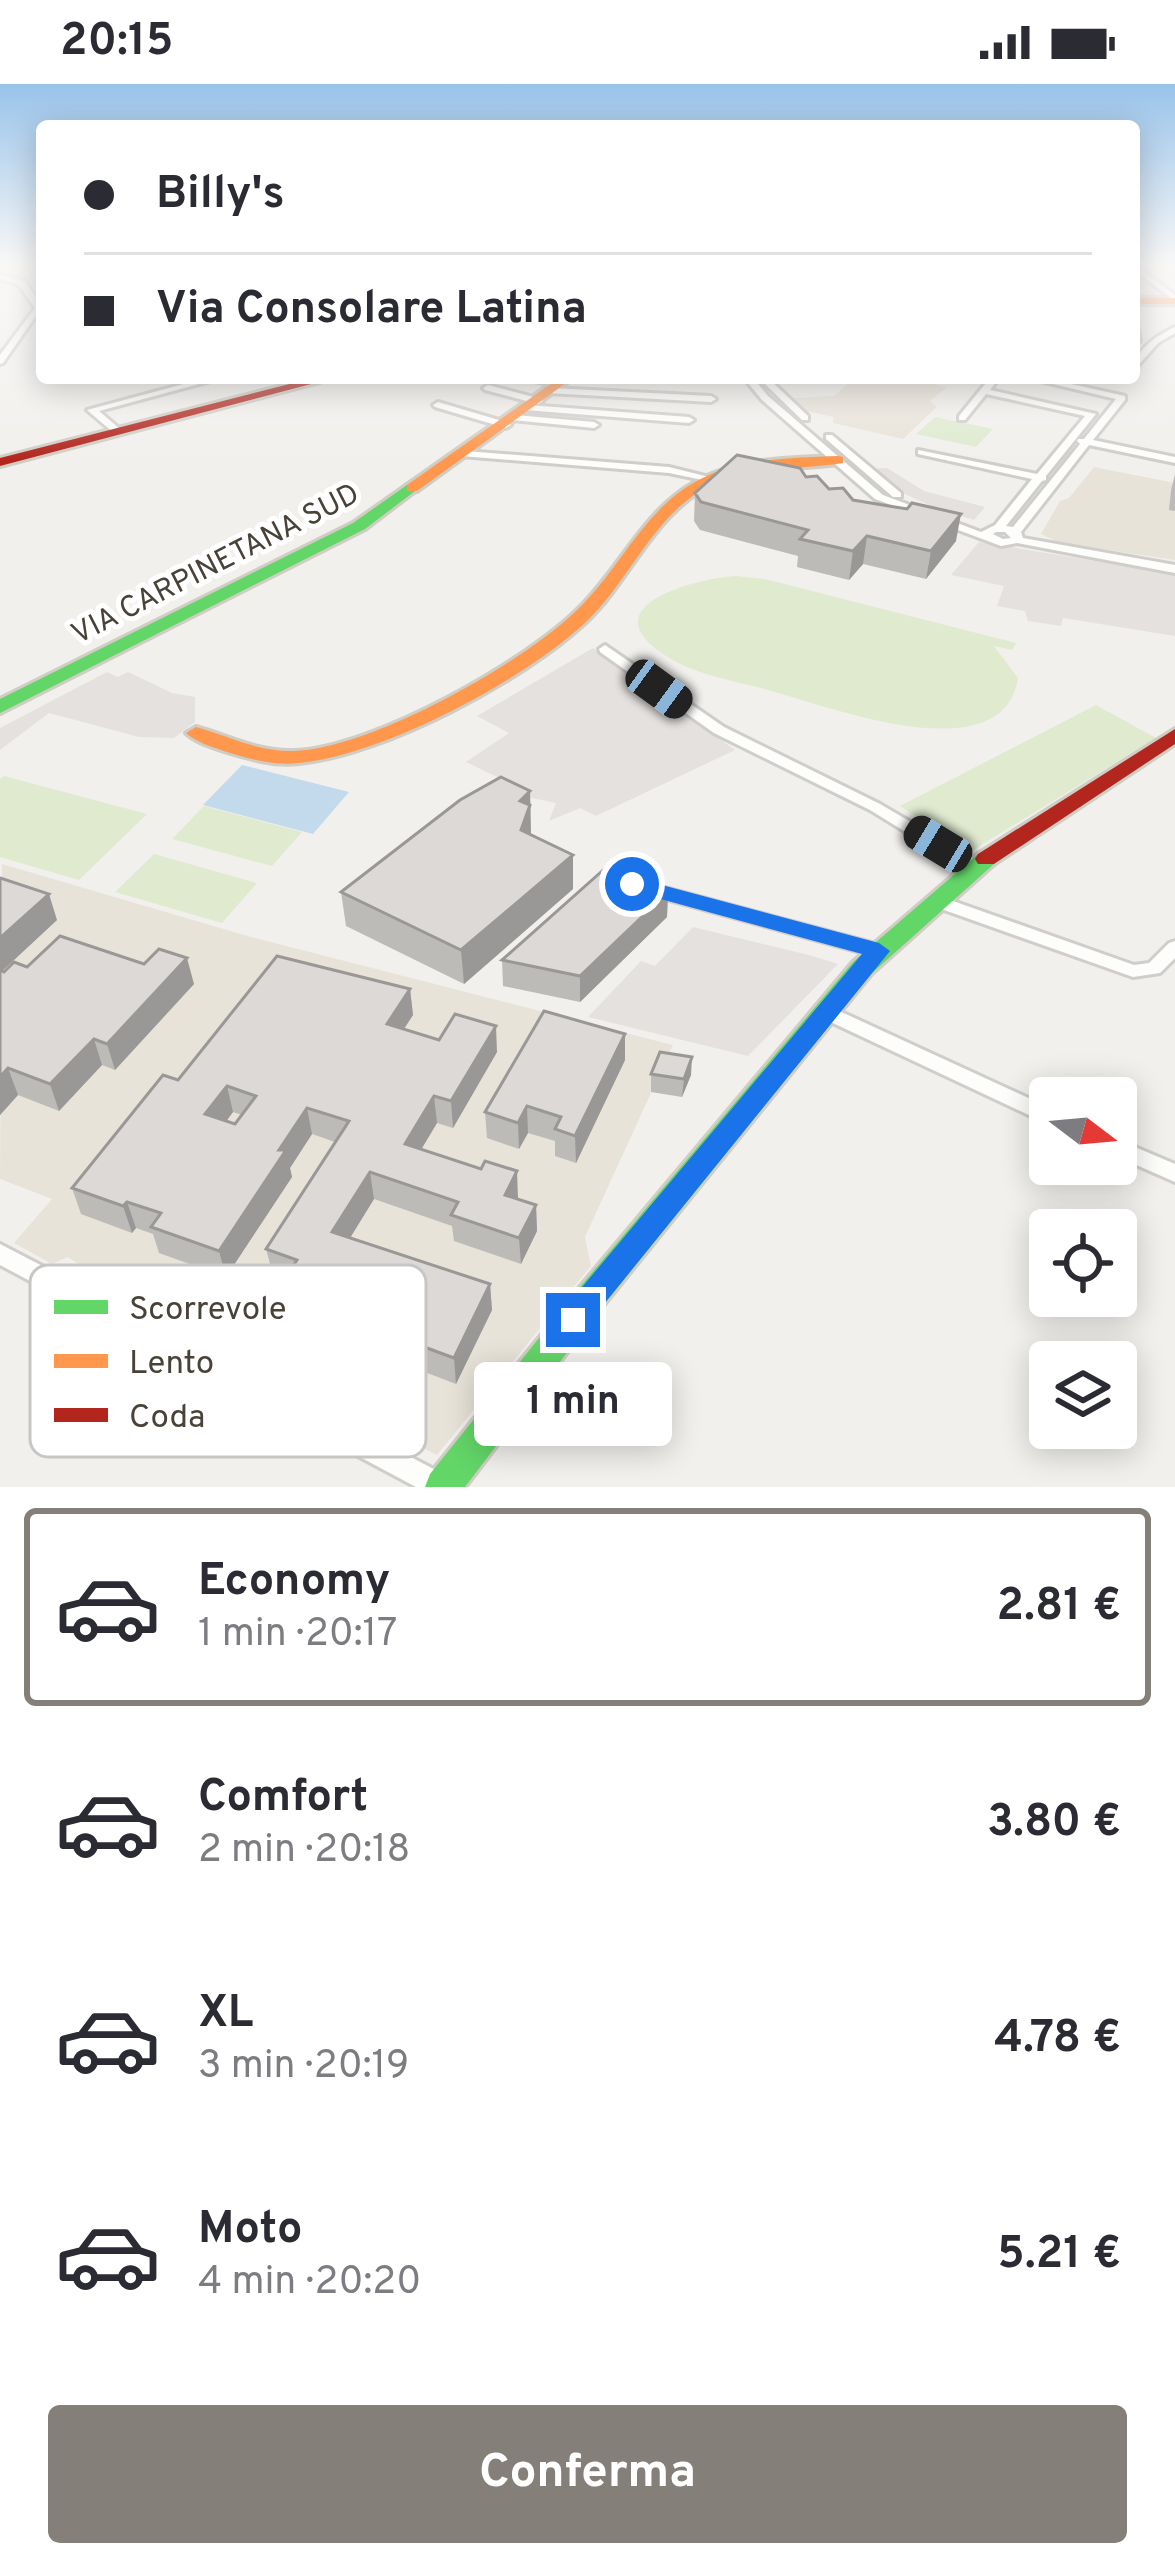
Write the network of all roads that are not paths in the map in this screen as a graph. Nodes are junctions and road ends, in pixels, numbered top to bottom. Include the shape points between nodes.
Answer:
1 (24, 329) edge
2 (1173, 333) edge
3 (1140, 336) edge
4 (1155, 340) junction
5 (1140, 359) edge
6 (0, 361) edge
7 (194, 384) edge
8 (298, 384) edge
9 (753, 384) edge
10 (770, 384) edge
11 (992, 384) edge
12 (1061, 384) edge
13 (1122, 384) edge
14 (488, 388) dead end
15 (988, 392) junction
16 (1117, 395) junction
17 (712, 399) dead end
18 (538, 401) edge
19 (438, 405) dead end
20 (962, 418) dead end
21 (689, 420) dead end
22 (669, 429) dead end
23 (117, 431) junction
24 (1073, 439) junction
25 (1088, 442) junction
26 (922, 452) dead end
27 (465, 454) junction
28 (838, 460) junction
29 (1175, 460) edge
30 (0, 462) edge
31 (1042, 478) junction
32 (712, 479) junction
33 (992, 532) junction
34 (1016, 536) junction
35 (1175, 569) edge
36 (604, 649) dead end
37 (0, 707) edge
38 (196, 733) dead end
39 (1175, 735) edge
40 (975, 867) junction
41 (632, 884) edge
42 (936, 901) junction
43 (1175, 947) edge
44 (879, 951) junction
45 (824, 1011) junction
46 (1029, 1108) edge
47 (1137, 1156) edge
48 (1175, 1173) edge
49 (0, 1254) edge
50 (30, 1270) edge
51 (385, 1457) edge
52 (442, 1487) edge

1 - 6 street
2 - 4 street
3 - 4 street
4 - 5 street
7 - 23 street via 92,410
8 - 23 street
9 - 28 street
10 - 33 street via 885,488
11 - 15 street
12 - 16 street
13 - 16 street
14 - 18 street
15 - 20 street
15 - 24 street via 1079,408 1091,416
16 - 25 street
17 - 18 street
18 - 19 street
18 - 21 street
18 - 22 street
18 - 27 street, VIA CARPINETANA SUD
23 - 30 street
24 - 25 street
24 - 31 street
25 - 29 street
25 - 34 street
26 - 31 street
27 - 32 street
27 - 37 street, VIA CARPINETANA SUD via 351,531
28 - 32 street
28 - 33 street via 887,501
31 - 33 street
32 - 38 street via 665,512 568,628 396,726 342,749 290,758
33 - 34 street via 1000,543
34 - 35 street
36 - 40 street via 719,730
39 - 40 street
40 - 42 street
41 - 44 street
42 - 43 street via 1133,971 1154,969
42 - 44 street
44 - 45 street
45 - 46 street
45 - 52 street
47 - 48 street
49 - 50 street
51 - 52 street

